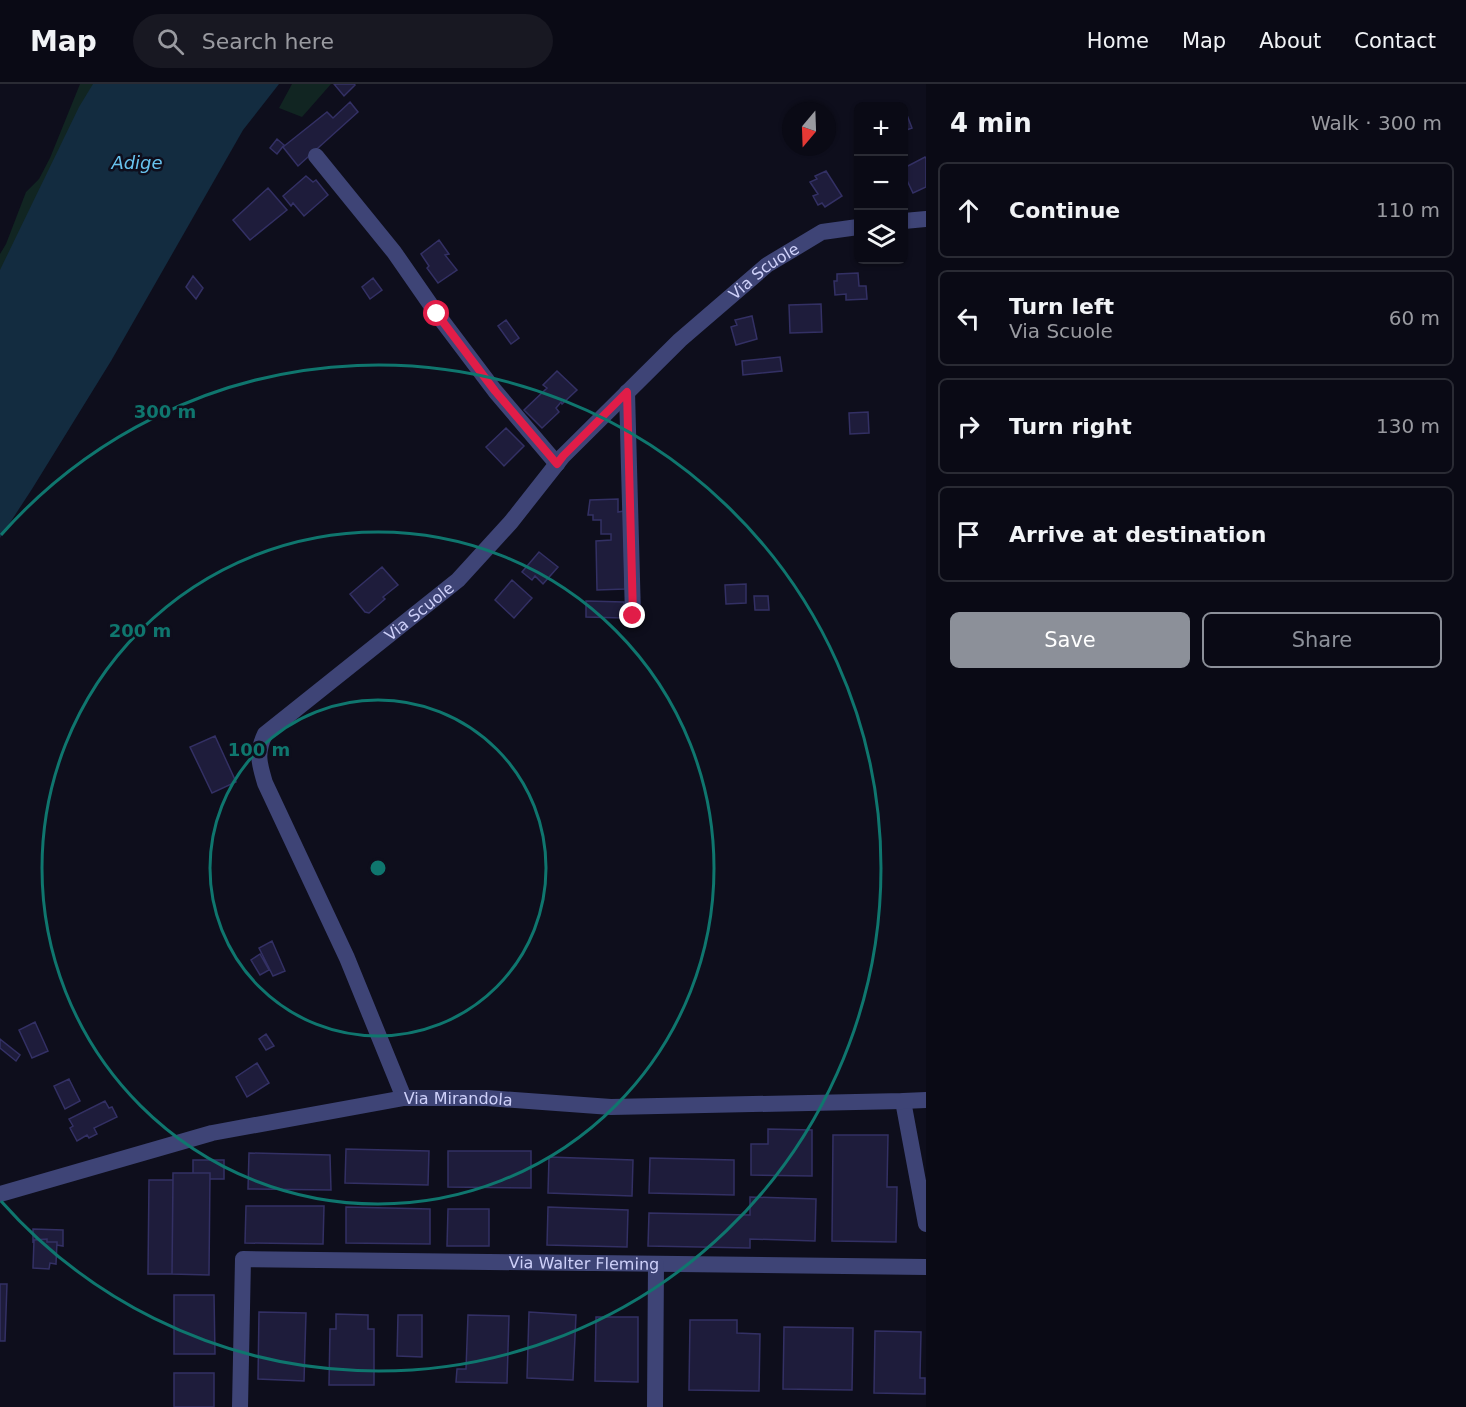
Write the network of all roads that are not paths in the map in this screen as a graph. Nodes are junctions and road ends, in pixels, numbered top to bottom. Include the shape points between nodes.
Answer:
1 (316, 156) dead end
2 (926, 219) edge
3 (908, 221) edge
4 (854, 228) edge
5 (627, 392) junction
6 (557, 464) junction
7 (633, 616) dead end
8 (404, 1098) junction
9 (926, 1100) edge
10 (903, 1101) junction
11 (0, 1194) edge
12 (926, 1224) edge
13 (656, 1264) junction
14 (926, 1267) edge
15 (240, 1407) edge
16 (655, 1407) edge

1 - 6 street via 394,252 495,391
2 - 3 street
4 - 5 street, Via Scuole via 822,232 767,265
5 - 6 street, Via Scuole
5 - 7 street
6 - 8 street, Via Scuole via 458,580 265,734 259,746 259,764 266,783 347,958
8 - 10 street, Via Mirandola via 487,1098 611,1107
8 - 11 street, Via Mirandola via 212,1133
9 - 10 street, Via Mirandola
10 - 12 street
13 - 14 street, Via Walter Fleming
13 - 15 street, Via Walter Fleming via 243,1258
13 - 16 street

